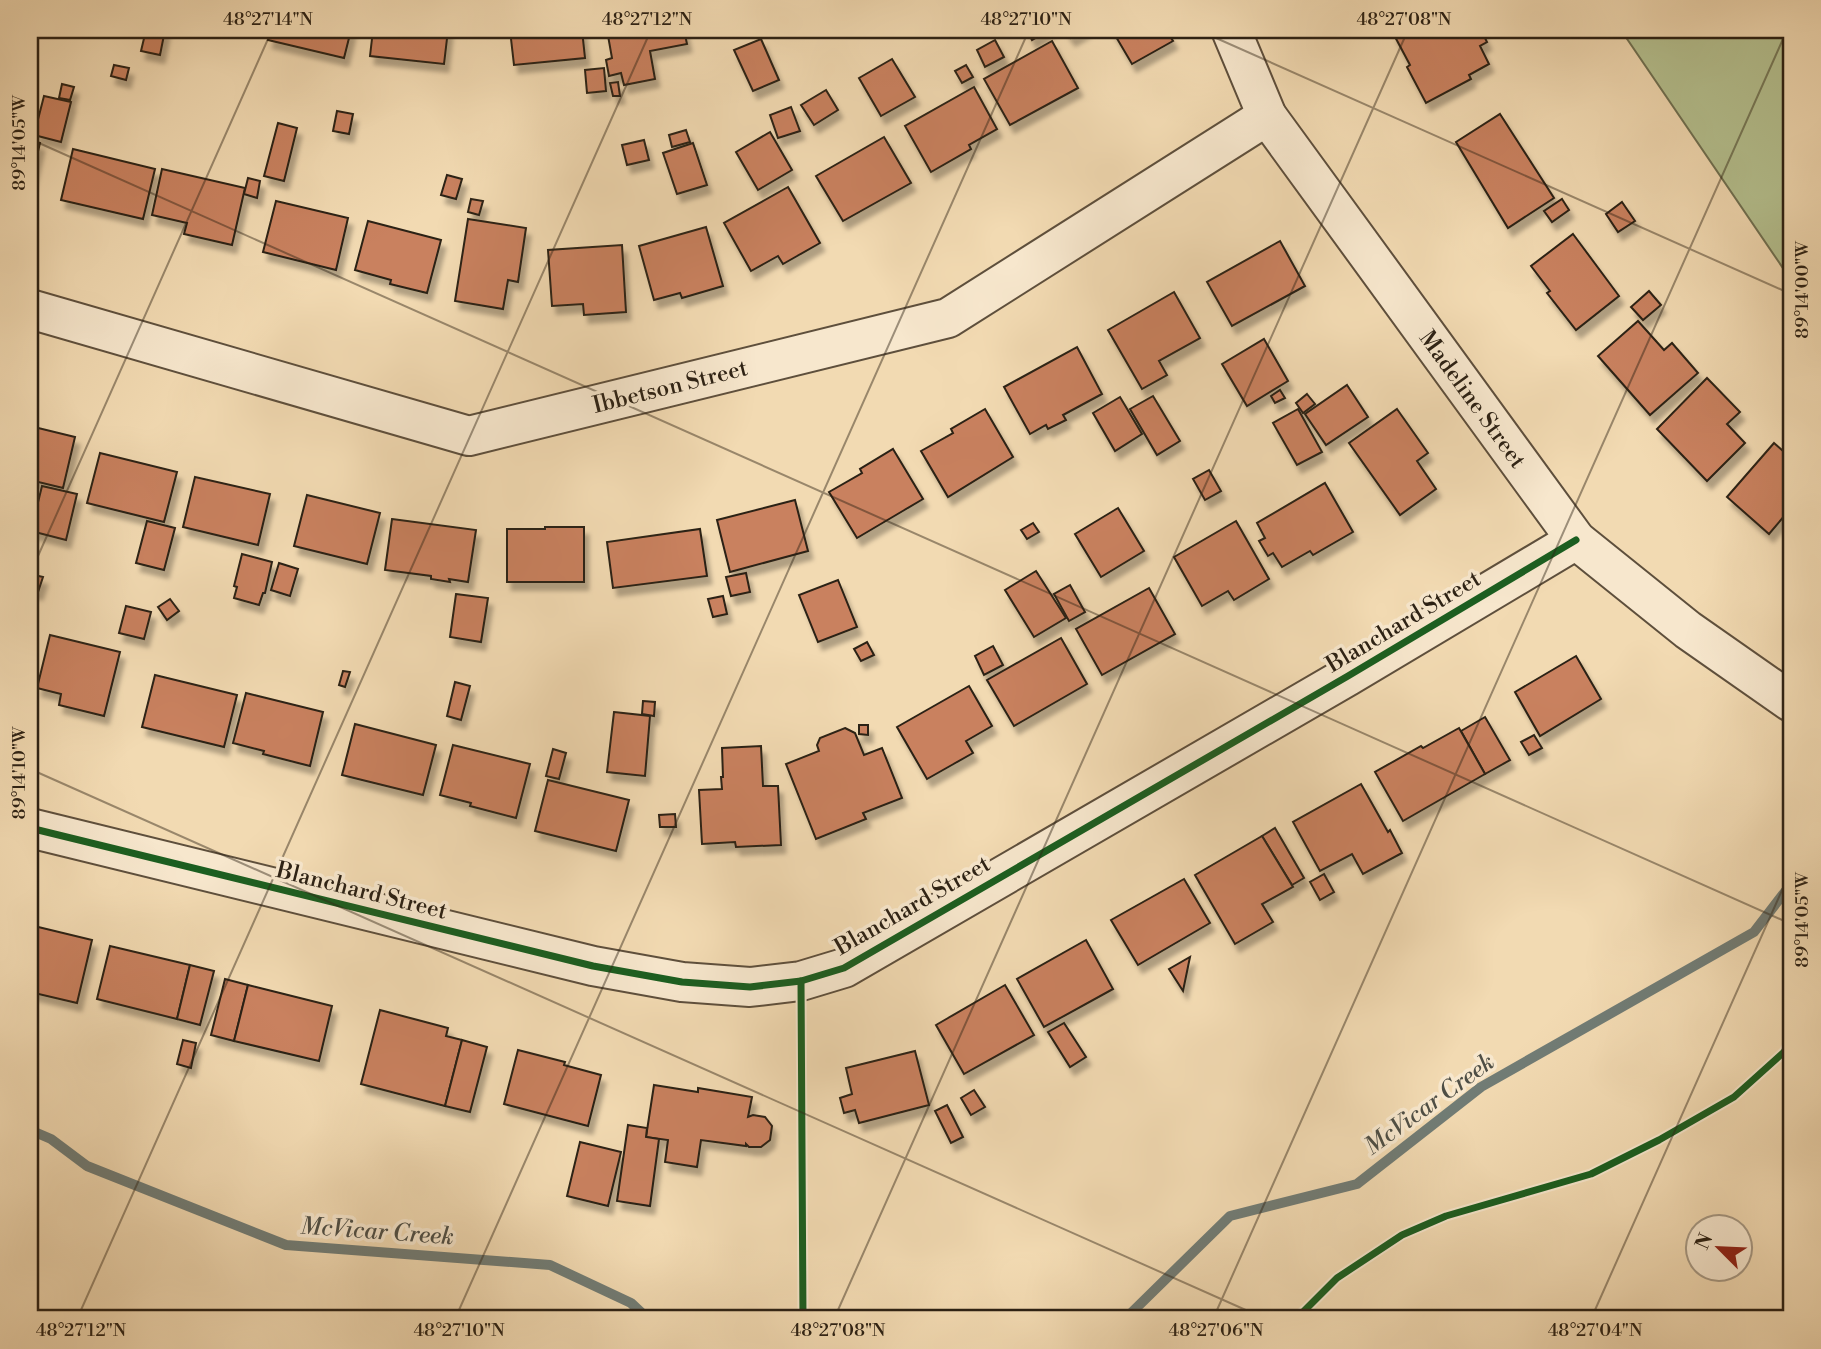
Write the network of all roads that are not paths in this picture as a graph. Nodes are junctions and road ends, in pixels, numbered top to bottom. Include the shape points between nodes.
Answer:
1 (1231, 30) edge
2 (1267, 116) junction
3 (30, 309) edge
4 (1576, 540) junction
5 (1791, 702) edge
6 (30, 828) edge

1 - 2 street, Madeline Street
2 - 3 street, Ibbetson Street via 948,318 470,436
2 - 4 street, Madeline Street
4 - 5 street, Madeline Street via 1688,630
4 - 6 street, Blanchard Street via 844,968 801,981 750,987 682,982 593,966

